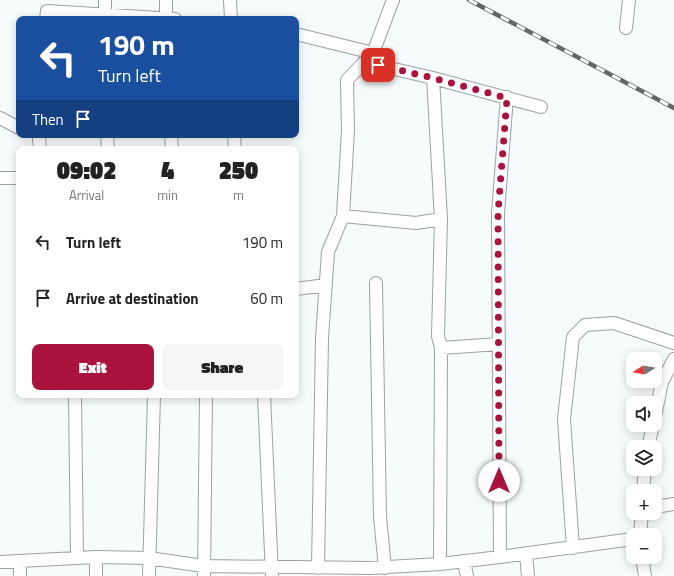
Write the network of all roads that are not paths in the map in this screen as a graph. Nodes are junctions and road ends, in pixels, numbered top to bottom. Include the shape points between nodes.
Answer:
1 (105, 0) edge
2 (166, 0) edge
3 (230, 0) edge
4 (393, 0) edge
5 (629, 0) edge
6 (46, 16) edge
7 (95, 16) edge
8 (105, 16) edge
9 (169, 16) edge
10 (231, 16) edge
11 (626, 28) dead end
12 (299, 35) edge
13 (373, 53) junction
14 (364, 62) junction
15 (433, 78) junction
16 (507, 98) junction
17 (542, 107) dead end
18 (0, 118) edge
19 (16, 126) edge
20 (0, 178) edge
21 (16, 178) edge
22 (343, 216) junction
23 (441, 219) junction
24 (376, 284) dead end
25 (326, 285) junction
26 (299, 289) edge
27 (498, 344) junction
28 (674, 344) edge
29 (441, 348) junction
30 (674, 359) edge
31 (659, 396) edge
32 (75, 398) edge
33 (154, 398) edge
34 (206, 398) edge
35 (264, 398) edge
36 (674, 504) edge
37 (662, 506) edge
38 (626, 540) edge
39 (573, 548) junction
40 (526, 554) junction
41 (96, 557) junction
42 (500, 557) junction
43 (77, 558) junction
44 (148, 558) junction
45 (20, 561) junction
46 (464, 561) junction
47 (0, 562) edge
48 (440, 564) junction
49 (643, 564) edge
50 (318, 568) junction
51 (385, 568) junction
52 (204, 571) edge
53 (272, 571) edge
54 (413, 571) edge
55 (354, 572) edge
56 (20, 576) edge
57 (96, 576) edge
58 (149, 576) edge
59 (467, 576) edge
60 (528, 576) edge
61 (645, 576) edge

1 - 8 street
2 - 9 street
3 - 10 street
4 - 13 street
5 - 11 street
6 - 7 street via 47,11
12 - 13 street
13 - 14 street
14 - 15 street
14 - 22 street via 347,80 348,130
15 - 16 street
15 - 23 street
16 - 17 street
16 - 27 street via 498,213
18 - 19 street
20 - 21 street
22 - 23 street via 416,223
22 - 25 street via 328,252
23 - 29 street via 438,336
24 - 51 street via 380,517
25 - 26 street
25 - 50 street via 322,338
27 - 29 street
27 - 42 street
28 - 39 street via 614,323 585,325 573,337 564,419
29 - 48 street
30 - 31 street via 662,382
32 - 43 street
33 - 44 street
34 - 52 street
35 - 53 street
36 - 37 street
38 - 39 street
39 - 40 street
40 - 42 street
40 - 60 street
41 - 43 street
41 - 44 street
41 - 57 street
42 - 46 street
43 - 45 street
44 - 52 street
44 - 58 street
45 - 47 street
45 - 56 street
46 - 48 street
46 - 59 street
48 - 54 street
49 - 61 street
50 - 53 street
50 - 55 street
51 - 54 street
51 - 55 street
52 - 53 street

